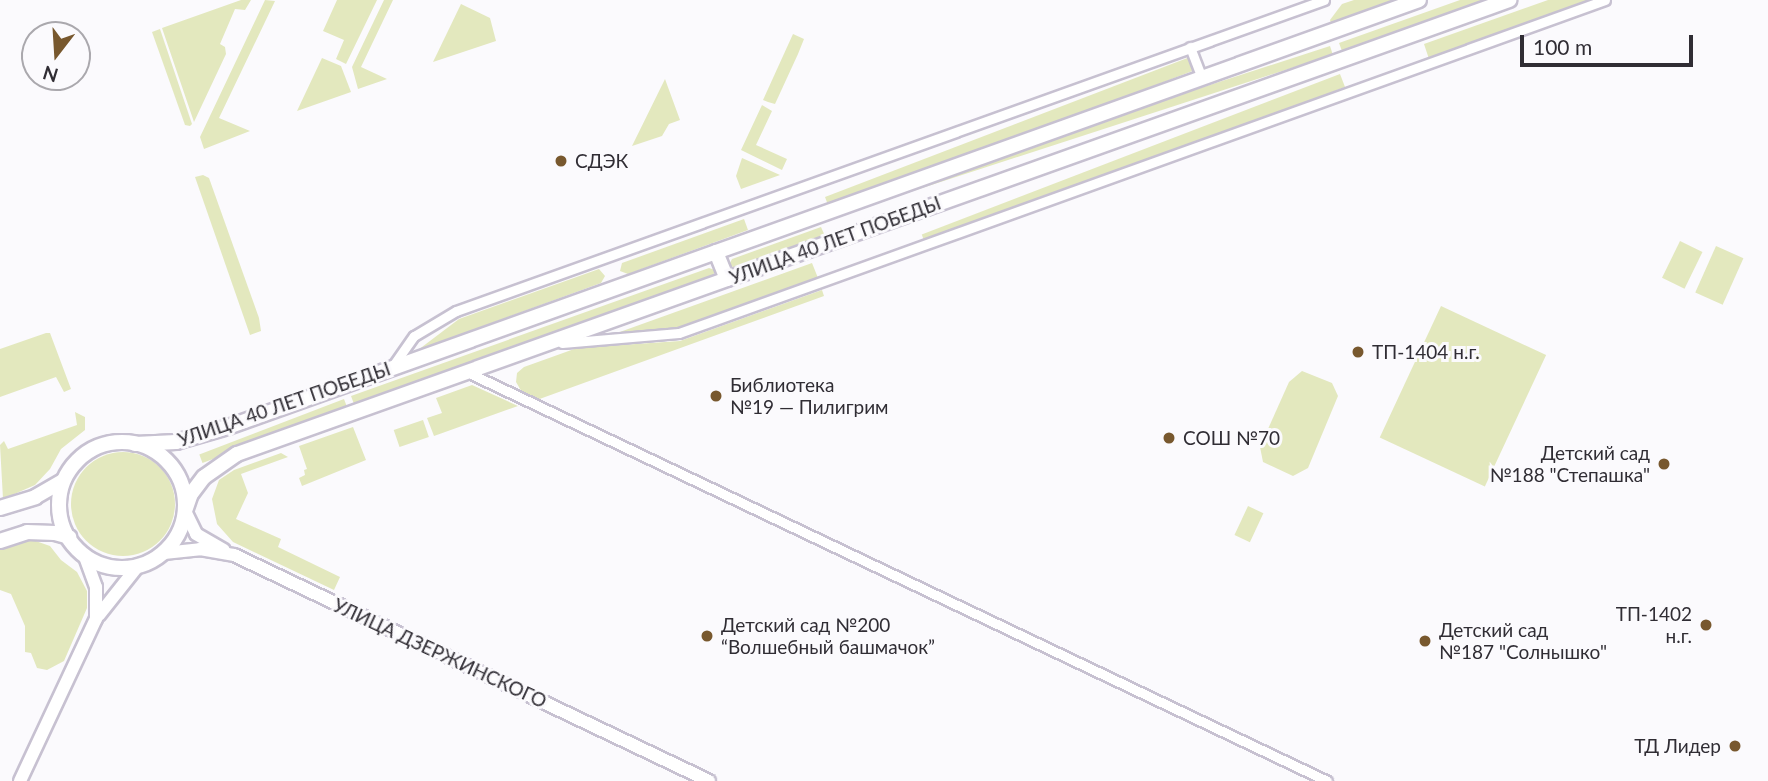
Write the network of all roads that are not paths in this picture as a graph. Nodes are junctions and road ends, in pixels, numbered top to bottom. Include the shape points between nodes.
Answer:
1 (1324, 0) edge
2 (1419, 0) edge
3 (1509, 0) edge
4 (1605, 0) edge
5 (1191, 47) junction
6 (1202, 78) junction
7 (716, 252) junction
8 (727, 279) junction
9 (543, 344) junction
10 (393, 368) junction
11 (467, 372) junction
12 (135, 444) junction
13 (63, 481) junction
14 (0, 508) edge
15 (186, 511) junction
16 (69, 537) junction
17 (0, 541) edge
18 (164, 553) junction
19 (234, 555) junction
20 (85, 557) junction
21 (137, 567) junction
22 (96, 619) junction
23 (20, 781) edge
24 (709, 781) edge
25 (1327, 781) edge

1 - 5 street
2 - 6 main road, УЛИЦА 40 ЛЕТ ПОБЕДЫ
3 - 8 main road, УЛИЦА 40 ЛЕТ ПОБЕДЫ
4 - 9 street via 679,333
5 - 6 street
5 - 10 street via 456,311 414,336
6 - 7 main road, УЛИЦА 40 ЛЕТ ПОБЕДЫ
7 - 8 main road
7 - 10 main road, УЛИЦА 40 ЛЕТ ПОБЕДЫ
8 - 9 main road, УЛИЦА 40 ЛЕТ ПОБЕДЫ
9 - 11 main road, УЛИЦА 40 ЛЕТ ПОБЕДЫ
10 - 12 main road, УЛИЦА 40 ЛЕТ ПОБЕДЫ via 204,435 156,445
11 - 15 main road, УЛИЦА 40 ЛЕТ ПОБЕДЫ via 237,454 204,477 191,494
11 - 25 street
12 - 13 main road via 109,443 92,449 69,469
12 - 15 main road via 161,455 173,467 183,488
13 - 14 main road via 35,497
13 - 16 main road via 58,510
15 - 18 main road via 176,539
15 - 19 main road via 196,534
16 - 17 main road via 41,531
16 - 20 main road
18 - 19 main road, УЛИЦА ДЗЕРЖИНСКОГО via 200,549
18 - 21 main road
19 - 24 main road, УЛИЦА ДЗЕРЖИНСКОГО
20 - 21 main road via 105,566
20 - 22 main road via 98,602
21 - 22 main road
22 - 23 main road

